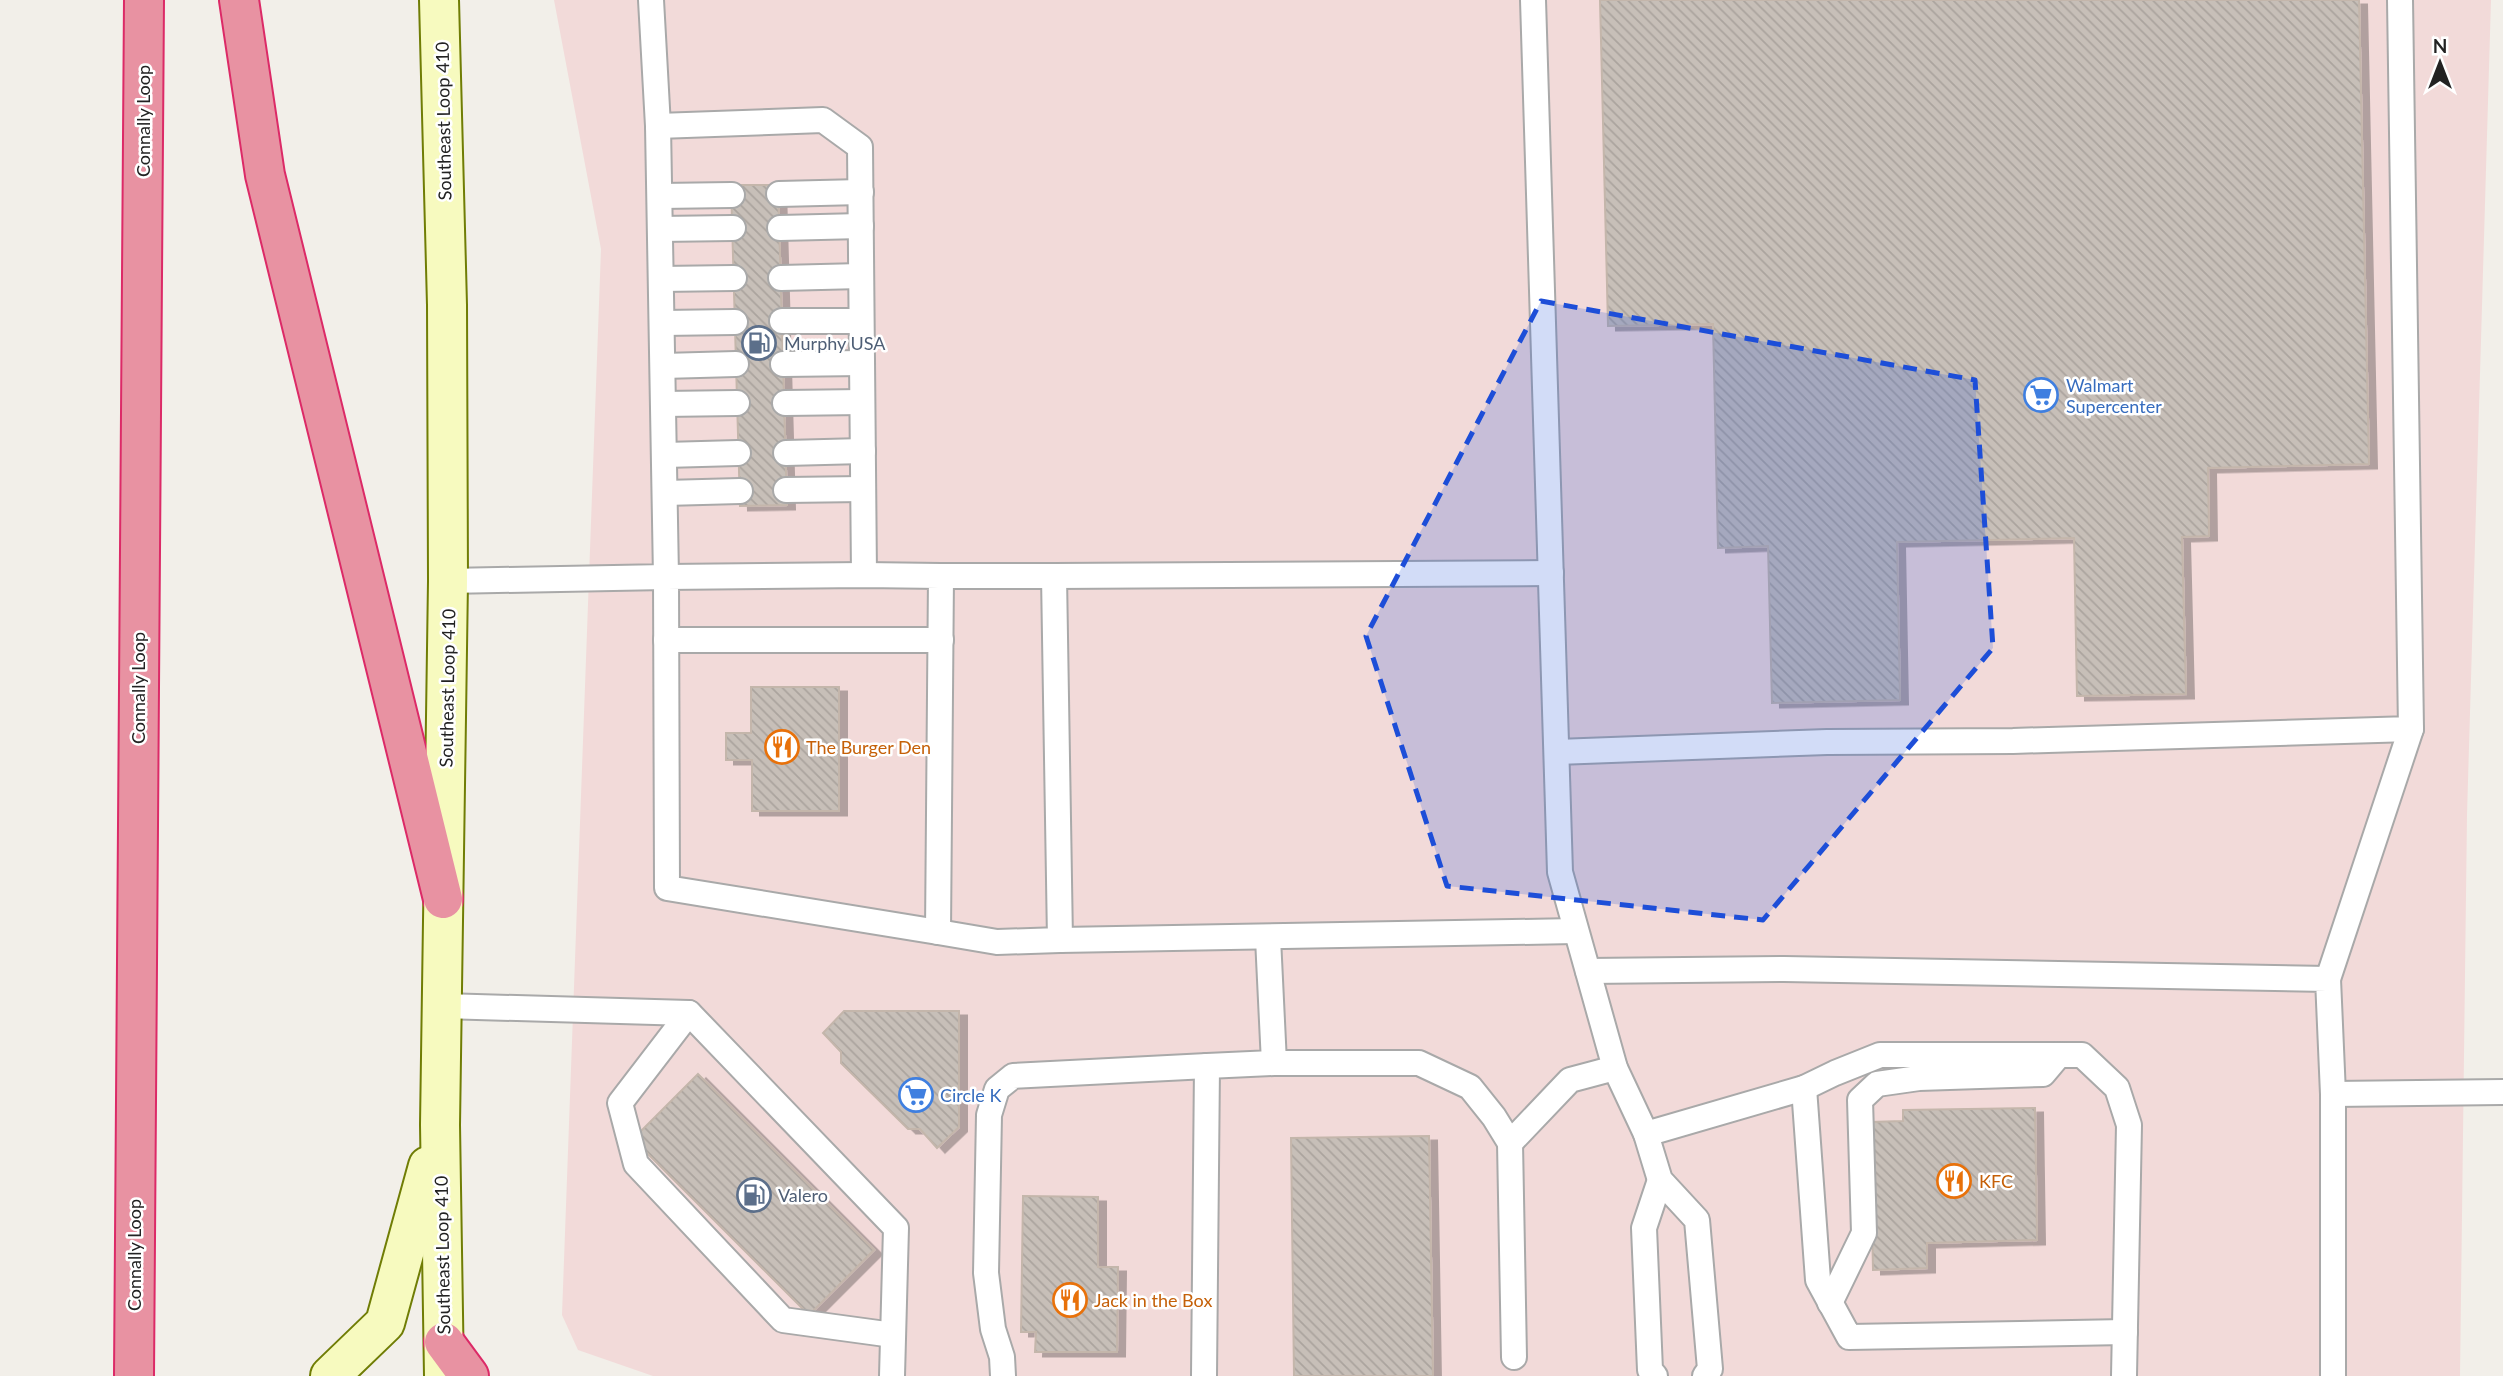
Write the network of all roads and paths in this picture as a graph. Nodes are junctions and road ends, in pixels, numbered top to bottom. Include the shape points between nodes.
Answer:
1 (144, 0) edge
2 (239, 0) edge
3 (439, 0) edge
4 (651, 0) edge
5 (1533, 0) edge
6 (2400, 0) edge
7 (658, 126) junction
8 (861, 192) junction
9 (732, 194) dead end
10 (779, 194) dead end
11 (660, 196) junction
12 (861, 226) junction
13 (733, 228) dead end
14 (779, 228) dead end
15 (660, 229) junction
16 (861, 276) junction
17 (734, 278) dead end
18 (781, 278) dead end
19 (661, 279) junction
20 (782, 321) dead end
21 (861, 321) junction
22 (735, 322) dead end
23 (662, 323) junction
24 (862, 363) junction
25 (736, 364) dead end
26 (783, 364) dead end
27 (663, 366) junction
28 (862, 402) junction
29 (737, 403) dead end
30 (785, 403) dead end
31 (663, 404) junction
32 (863, 451) junction
33 (738, 453) dead end
34 (786, 453) dead end
35 (665, 455) junction
36 (863, 489) junction
37 (786, 490) dead end
38 (740, 491) dead end
39 (665, 493) junction
40 (1551, 573) junction
41 (864, 575) junction
42 (941, 576) junction
43 (1054, 576) junction
44 (666, 577) junction
45 (448, 581) junction
46 (666, 640) junction
47 (941, 640) junction
48 (2411, 729) junction
49 (1557, 752) junction
50 (443, 899) junction
51 (1576, 931) junction
52 (938, 932) junction
53 (1268, 938) junction
54 (1060, 940) junction
55 (1588, 971) junction
56 (2328, 979) junction
57 (443, 1006) junction
58 (689, 1013) junction
59 (2059, 1055) junction
60 (1274, 1063) junction
61 (1207, 1066) junction
62 (1615, 1068) junction
63 (1804, 1088) junction
64 (2503, 1092) edge
65 (2333, 1094) junction
66 (440, 1125) junction
67 (1646, 1134) junction
68 (1510, 1143) junction
69 (1660, 1180) junction
70 (1830, 1303) junction
71 (2125, 1332) junction
72 (893, 1335) junction
73 (1514, 1357) dead end
74 (444, 1359) edge
75 (134, 1376) edge
76 (330, 1376) edge
77 (469, 1376) edge
78 (892, 1376) edge
79 (1003, 1376) edge
80 (1204, 1376) edge
81 (1655, 1376) edge
82 (1705, 1376) edge
83 (2124, 1376) edge
84 (2333, 1376) edge

1 - 75 highway, Connally Loop
2 - 50 highway via 265,174
3 - 45 main road, Southeast Loop 410
4 - 7 lane
5 - 40 lane
6 - 48 lane
7 - 8 lane via 823,120 860,147
7 - 11 lane
8 - 10 lane
8 - 12 lane
9 - 11 lane
11 - 15 lane
12 - 14 lane
12 - 16 lane
13 - 15 lane
15 - 19 lane
16 - 18 lane
16 - 21 lane
17 - 19 lane
19 - 23 lane
20 - 21 lane
21 - 24 lane
22 - 23 lane
23 - 27 lane
24 - 26 lane
24 - 28 lane
25 - 27 lane
27 - 31 lane
28 - 30 lane
28 - 32 lane
29 - 31 lane
31 - 35 lane
32 - 34 lane
32 - 36 lane
33 - 35 lane
35 - 39 lane
36 - 37 lane
36 - 41 lane
38 - 39 lane
39 - 44 lane
40 - 43 lane
40 - 49 lane
41 - 42 lane
41 - 44 lane
42 - 43 lane
42 - 47 lane
43 - 54 lane
44 - 45 lane
44 - 46 lane
45 - 50 main road, Southeast Loop 410
46 - 47 lane
46 - 52 lane via 667,888
47 - 52 lane
48 - 49 lane
48 - 56 lane
49 - 51 lane via 1560,872
50 - 57 main road, Southeast Loop 410
51 - 53 lane
51 - 55 lane
52 - 54 lane via 997,942
53 - 54 lane
53 - 60 lane
55 - 56 lane via 1784,969
55 - 62 lane
56 - 65 lane
57 - 58 lane
57 - 66 main road, Southeast Loop 410
58 - 72 lane via 896,1228
58 - 72 lane via 620,1103 636,1164 783,1320
59 - 63 lane via 1880,1055
59 - 70 lane via 2043,1074 1919,1078 1877,1084 1860,1100 1864,1233
59 - 71 lane via 2082,1055 2117,1088 2129,1125
60 - 61 lane
60 - 68 lane via 1419,1063 1471,1087
61 - 79 lane via 1013,1076 997,1089 989,1115 986,1273
61 - 80 lane
62 - 67 lane
62 - 68 lane via 1570,1080
63 - 67 lane
63 - 70 lane via 1818,1280
64 - 65 lane
65 - 84 lane
66 - 74 main road, Southeast Loop 410
66 - 76 main road via 385,1323
67 - 69 lane
68 - 73 lane
69 - 81 lane via 1644,1228 1650,1370
69 - 82 lane via 1697,1220 1710,1369
70 - 71 lane via 1849,1337
71 - 83 lane
72 - 78 lane
74 - 77 highway

